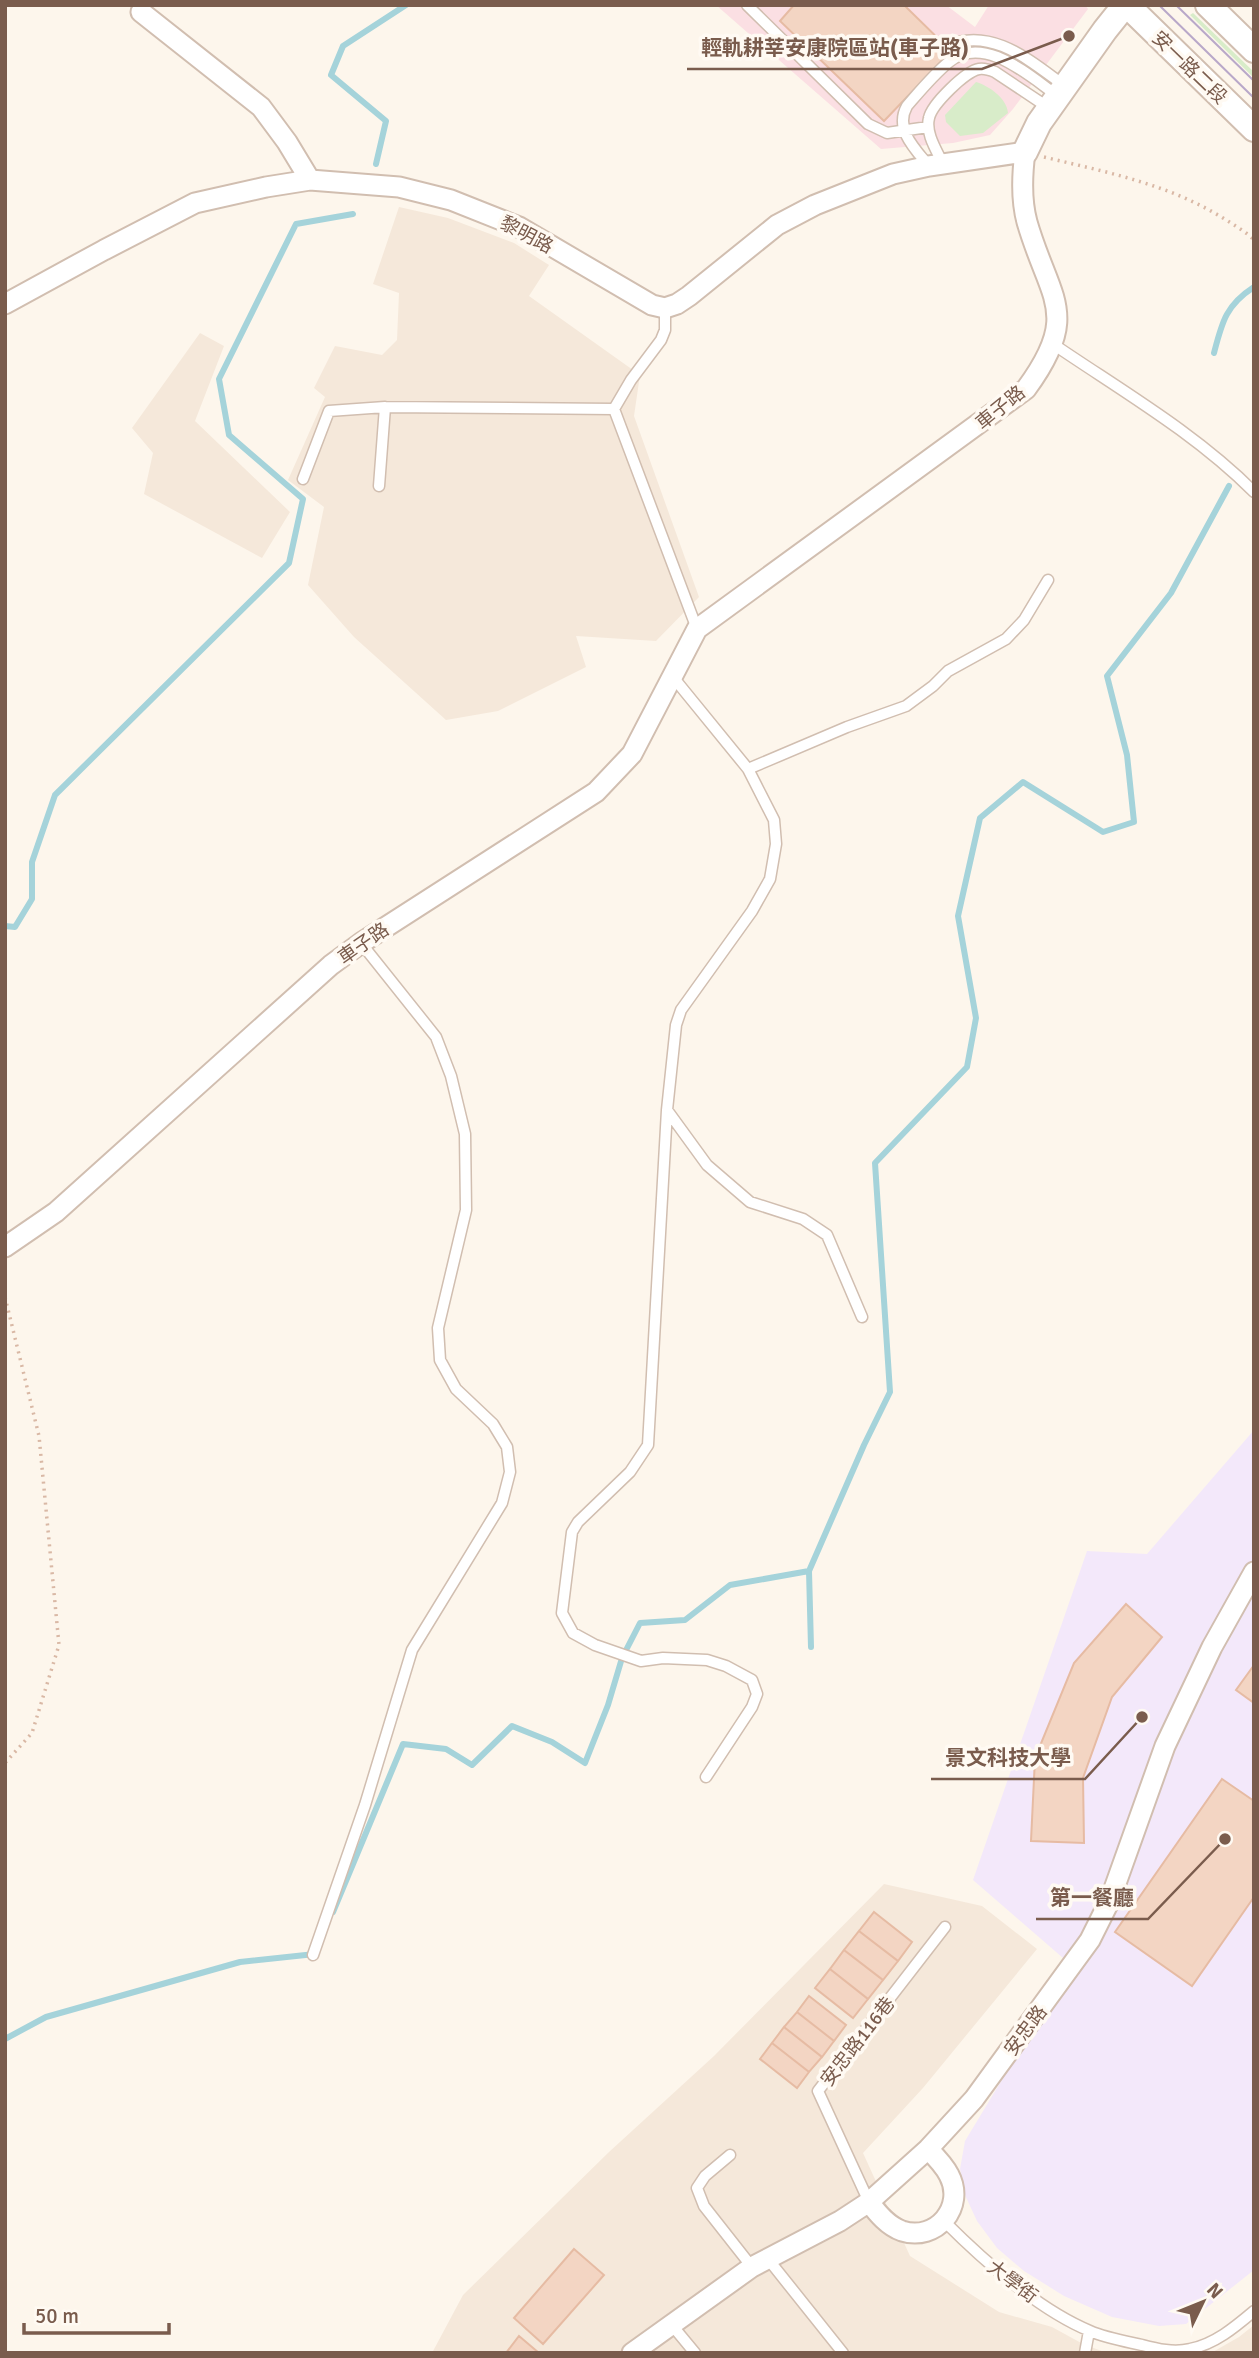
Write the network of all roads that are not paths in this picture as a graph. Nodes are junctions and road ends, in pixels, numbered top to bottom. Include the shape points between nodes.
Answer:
1 (747, 5) edge
2 (1126, 5) edge
3 (1208, 5) edge
4 (141, 12) dead end
5 (946, 46) dead end
6 (1254, 50) edge
7 (1058, 97) junction
8 (929, 127) junction
9 (1254, 129) edge
10 (904, 132) junction
11 (1025, 152) junction
12 (936, 165) junction
13 (310, 180) junction
14 (5, 304) edge
15 (664, 308) junction
16 (1053, 344) junction
17 (385, 407) junction
18 (614, 409) junction
19 (303, 480) dead end
20 (379, 485) dead end
21 (1254, 492) edge
22 (1048, 580) dead end
23 (697, 629) junction
24 (673, 677) junction
25 (748, 769) junction
26 (360, 943) junction
27 (667, 1110) junction
28 (5, 1247) edge
29 (862, 1317) dead end
30 (1254, 1572) edge
31 (706, 1777) dead end
32 (945, 1927) dead end
33 (313, 1955) dead end
34 (928, 2149) junction
35 (730, 2155) dead end
36 (869, 2202) junction
37 (944, 2221) junction
38 (760, 2263) junction
39 (1254, 2311) edge
40 (671, 2324) junction
41 (1089, 2331) junction
42 (1160, 2350) junction
43 (632, 2353) edge
44 (695, 2353) edge
45 (843, 2353) edge
46 (1085, 2353) edge
47 (1171, 2353) edge

1 - 10 lane via 869,124 887,133
2 - 7 street, 車子路
2 - 9 street, 安一路二段
3 - 6 street
4 - 13 street via 261,107
5 - 7 lane via 983,40 1014,50
7 - 8 lane via 979,69 939,100
7 - 10 lane via 997,57 959,56 906,106
7 - 11 street, 車子路
8 - 10 lane
8 - 12 lane
10 - 12 lane
11 - 12 street
11 - 16 street, 車子路 via 1026,219 1056,302
12 - 15 street via 857,186 796,215 689,296
13 - 14 street, 黎明路 via 195,203
13 - 15 street, 黎明路 via 399,187 452,200 519,227 638,299
15 - 18 lane via 661,340
16 - 21 lane via 1206,448
16 - 23 street, 車子路 via 1026,389
17 - 18 lane
17 - 19 lane via 328,411
17 - 20 lane
18 - 23 lane
22 - 25 lane via 1024,620 1006,639 948,671 906,706
23 - 24 street, 車子路
24 - 25 lane
24 - 26 street, 車子路 via 632,754 596,792
25 - 27 lane via 774,820 776,844 770,879 681,1010
26 - 28 street, 車子路 via 57,1212
26 - 33 lane via 436,1037 451,1076 465,1134 466,1210 438,1328 440,1360 456,1389 493,1424 507,1447 510,1472 502,1503 412,1650
27 - 29 lane via 707,1165 751,1202 803,1219 827,1235
27 - 31 lane via 648,1446 630,1472 572,1532 562,1613 573,1633 615,1653 641,1661 708,1660 752,1680 757,1694 752,1707
30 - 34 street, 安忠路 via 1165,1746 1110,1900 1090,1940 974,2098
32 - 36 lane, 安忠路116巷 via 818,2091
34 - 36 street, 安忠路
34 - 37 street via 954,2189 954,2201
35 - 38 lane via 697,2188 704,2206
36 - 37 street via 900,2230 924,2232
36 - 38 street, 安忠路
37 - 41 lane, 大學街 via 1018,2287
38 - 40 street, 安忠路
38 - 45 lane
39 - 42 lane, 大學街 via 1212,2342 1188,2350
40 - 43 street, 安忠路
40 - 44 lane
41 - 42 lane, 大學街
41 - 46 lane
42 - 47 lane

